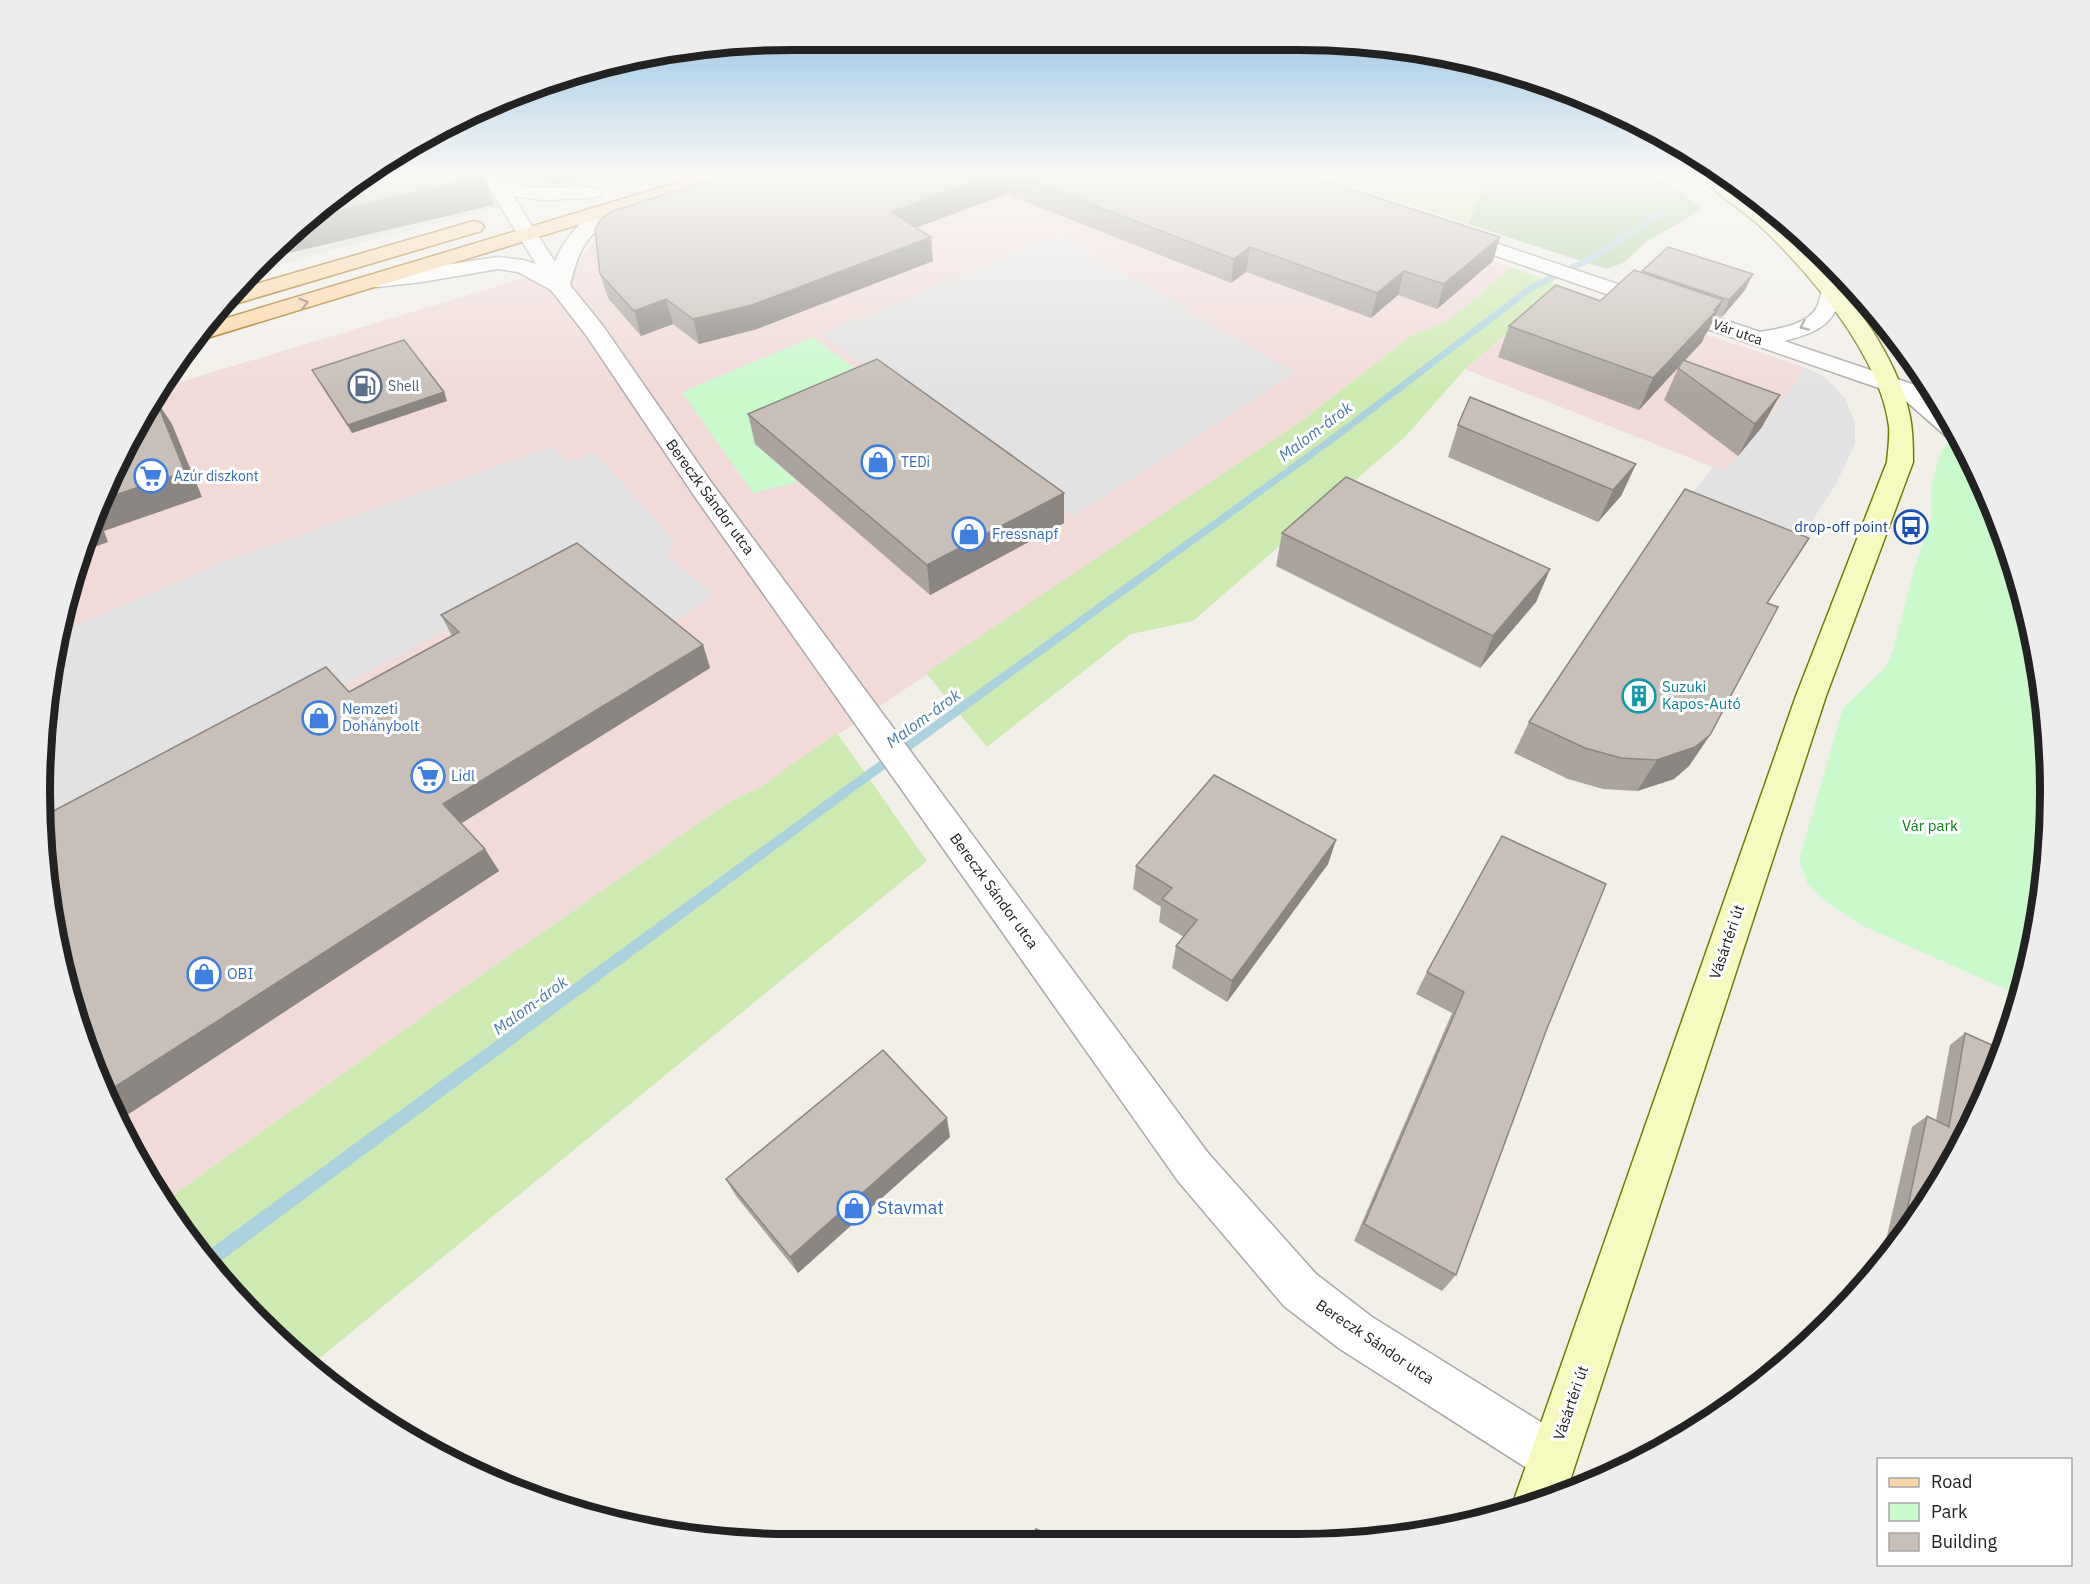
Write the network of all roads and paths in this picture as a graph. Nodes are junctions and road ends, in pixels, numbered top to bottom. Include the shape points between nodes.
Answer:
1 (406, 247) edge
2 (486, 247) edge
3 (536, 247) edge
4 (571, 247) edge
5 (1490, 247) edge
6 (1793, 247) edge
7 (377, 281) junction
8 (559, 285) junction
9 (1832, 293) junction
10 (241, 295) edge
11 (212, 329) edge
12 (1760, 339) junction
13 (1899, 389) junction
14 (1926, 397) edge
15 (1941, 420) edge
16 (1546, 1479) edge

1 - 10 main road
2 - 7 main road
3 - 8 street, Bereczk Sándor utca
4 - 8 street
5 - 12 street, Vár utca
6 - 9 street, Vásártéri út
7 - 8 street via 498,263 523,266
11 -> 7 main road
8 - 16 street, Bereczk Sándor utca via 596,331 696,479 1193,1167 1300,1290
9 -> 12 street via 1826,312 1810,324
9 - 13 street, Vásártéri út
12 - 13 street, Vár utca
13 - 14 street, Vár utca
13 - 15 street
13 - 16 street, Vásártéri út via 1900,462 1811,696

